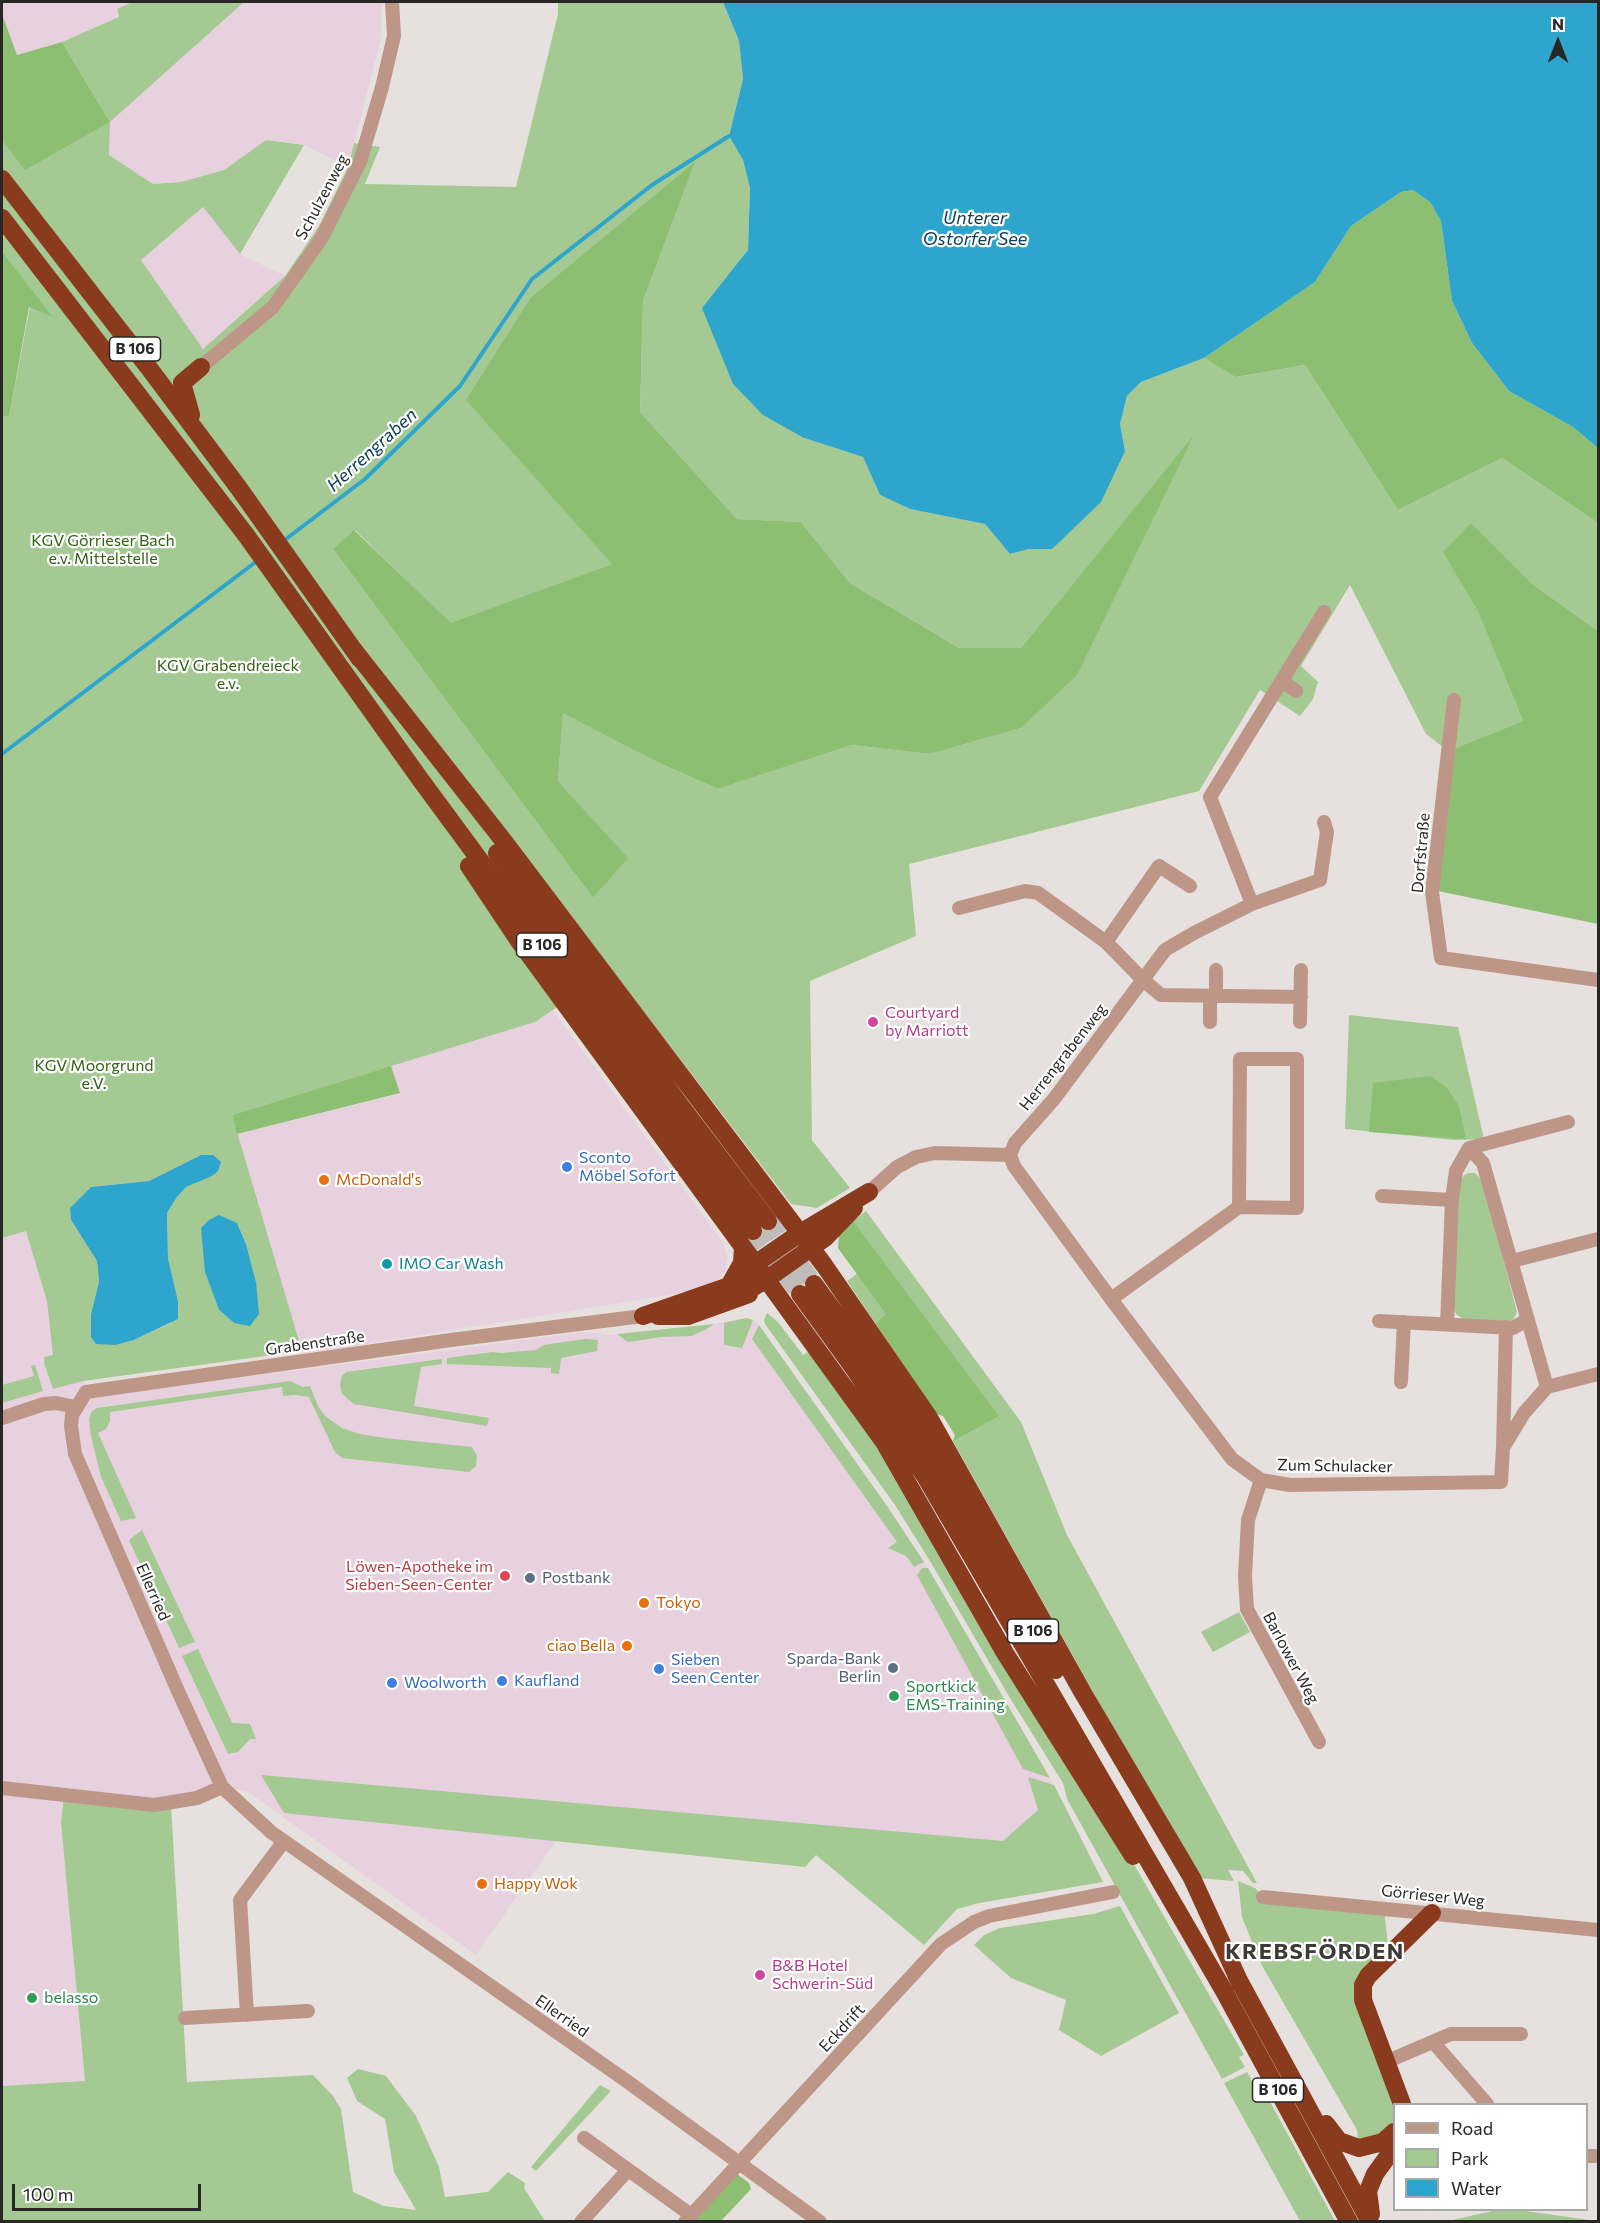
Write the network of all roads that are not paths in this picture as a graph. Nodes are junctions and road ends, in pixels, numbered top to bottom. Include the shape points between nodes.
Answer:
1 (392, 2) edge
2 (2, 179) edge
3 (2, 218) edge
4 (201, 367) joint
5 (152, 372) junction
6 (182, 383) junction
7 (238, 487) junction
8 (1323, 612) dead end
9 (354, 649) junction
10 (334, 658) junction
11 (1282, 681) junction
12 (1296, 691) dead end
13 (1454, 700) dead end
14 (1324, 822) dead end
15 (1190, 886) dead end
16 (1252, 904) junction
17 (959, 908) dead end
18 (1106, 942) junction
19 (1216, 970) dead end
20 (1301, 970) dead end
21 (1143, 980) junction
22 (1599, 980) edge
23 (1213, 996) junction
24 (1300, 997) junction
25 (1210, 1022) dead end
26 (1300, 1022) dead end
27 (1568, 1122) dead end
28 (1469, 1148) junction
29 (1010, 1155) junction
30 (869, 1192) joint
31 (1382, 1196) dead end
32 (1452, 1200) junction
33 (1239, 1207) junction
34 (1599, 1239) edge
35 (805, 1245) junction
36 (743, 1247) junction
37 (1512, 1261) junction
38 (767, 1262) junction
39 (807, 1289) tunnel mouth
40 (733, 1291) junction
41 (780, 1297) junction
42 (1111, 1299) junction
43 (643, 1316) joint
44 (1528, 1319) junction
45 (1379, 1321) dead end
46 (1404, 1322) junction
47 (1446, 1323) junction
48 (1506, 1327) junction
49 (1599, 1374) edge
50 (1401, 1382) dead end
51 (1547, 1387) junction
52 (75, 1407) junction
53 (2, 1418) edge
54 (1503, 1449) junction
55 (1261, 1480) junction
56 (1319, 1743) dead end
57 (222, 1787) junction
58 (2, 1788) edge
59 (284, 1841) junction
60 (1113, 1892) dead end
61 (1263, 1897) dead end
62 (1432, 1913) junction
63 (1599, 1930) edge
64 (1233, 1988) junction
65 (308, 2011) dead end
66 (247, 2015) junction
67 (185, 2018) dead end
68 (1521, 2034) dead end
69 (1433, 2042) junction
70 (1388, 2061) junction
71 (1299, 2089) junction
72 (1402, 2103) edge
73 (1486, 2103) edge
74 (1393, 2134) edge
75 (584, 2138) dead end
76 (1393, 2147) edge
77 (741, 2163) junction
78 (628, 2170) junction
79 (688, 2218) edge
80 (581, 2222) edge
81 (820, 2222) edge
82 (1349, 2222) edge
83 (1371, 2222) edge

1 - 4 street, Schulzenweg via 394,36 360,162 321,239 273,307
2 - 5 highway, B 106
3 - 10 highway, B 106 via 246,535
4 - 6 highway
5 - 6 highway
5 - 7 highway, B 106
6 - 7 highway via 188,411
7 - 9 highway, B 106
8 - 11 street
9 - 10 highway, B 106 via 680,1105 760,1226 420,779
9 - 35 highway via 787,1217 797,1223
10 - 36 highway via 369,721 519,941
11 - 12 street
11 - 16 street via 1210,796
13 - 22 street, Dorfstraße via 1432,892 1440,958
14 - 16 street, Herrengrabenweg via 1327,832 1320,880
15 - 18 street via 1160,866
16 - 21 street, Herrengrabenweg via 1165,950
17 - 18 street via 1025,891 1038,893
18 - 21 street
19 - 23 street
20 - 24 street
21 - 23 street via 1161,995
21 - 29 street, Herrengrabenweg via 1054,1099 1015,1143
23 - 24 street
23 - 25 street
24 - 26 street
27 - 28 street
28 - 32 street via 1456,1171
28 - 37 street via 1483,1163
29 - 30 street via 935,1153 915,1157
29 - 42 street, Zum Schulacker via 1014,1166
30 - 35 highway
31 - 32 street
32 - 47 street
33 - 33 street via 1240,1059 1297,1059 1297,1208
33 - 42 street
34 - 37 street
35 - 38 highway
35 - 38 highway
35 - 64 highway via 824,1265 928,1416 1083,1694 1192,1878
36 - 38 highway
36 - 40 highway
37 - 44 street
38 - 40 highway
38 - 41 highway
39 - 64 highway, B 106 via 925,1476
40 - 41 highway
40 - 43 highway
41 - 64 highway via 884,1442 1005,1653 1155,1891
42 - 55 street, Zum Schulacker via 1232,1459
43 - 52 street, Grabenstraße via 86,1392
44 - 48 street via 1513,1328
44 - 51 street
45 - 46 street
46 - 47 street
46 - 50 street
47 - 48 street
48 - 54 street
49 - 51 street
51 - 54 street via 1524,1413
52 - 53 street via 44,1404
52 - 57 street, Ellerried via 71,1426 75,1454
54 - 55 street, Zum Schulacker via 1501,1482 1290,1485
55 - 56 street, Barlower Weg via 1248,1520 1247,1609
57 - 58 street via 197,1798 154,1805
57 - 59 street, Ellerried
59 - 66 street via 240,1900
59 - 77 street, Ellerried
60 - 77 street, Eckdrift via 989,1916 941,1944
61 - 62 street, Görrieser Weg
62 - 63 street, Görrieser Weg
62 - 70 highway via 1368,1976 1364,1985 1364,2000
64 - 71 highway, B 106
64 - 82 highway, B 106
65 - 66 street
66 - 67 street
68 - 69 street via 1451,2034
69 - 70 street
69 - 73 street
70 - 72 highway
71 - 74 highway via 1339,2141 1359,2148 1383,2142
71 - 83 highway, B 106
75 - 78 street, Eckdrift
76 - 83 highway via 1368,2191
77 - 79 street, Eckdrift
77 - 81 street, Ellerried
78 - 79 street, Eckdrift
78 - 80 street

